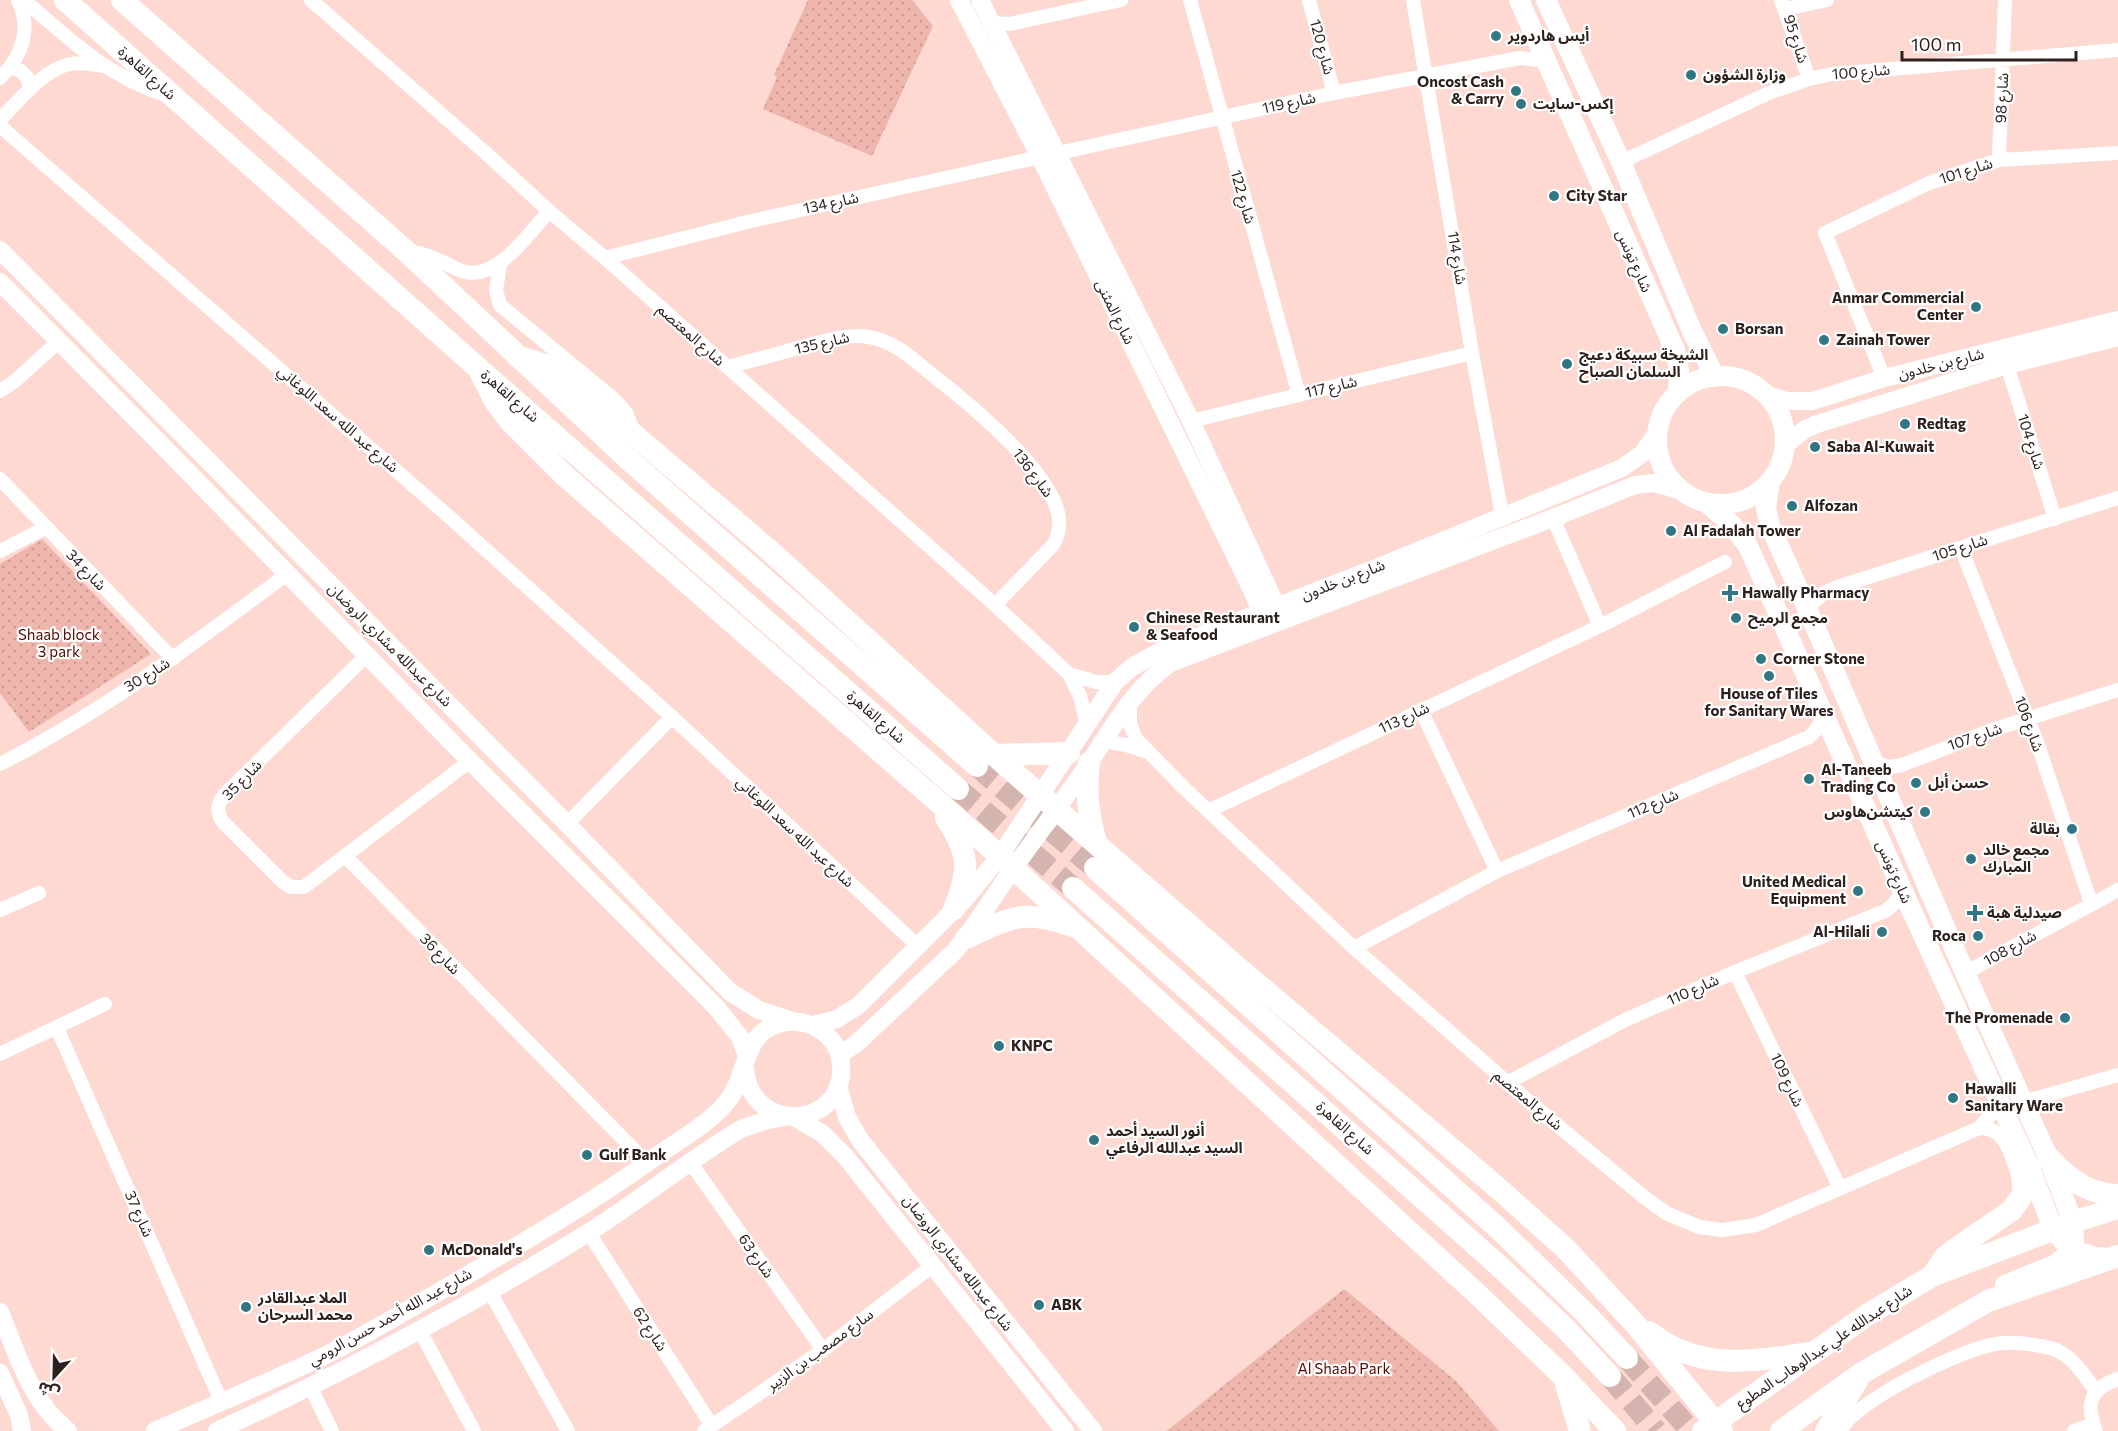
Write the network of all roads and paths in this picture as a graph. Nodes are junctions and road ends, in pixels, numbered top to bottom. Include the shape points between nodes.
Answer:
1 (18, 0) edge
2 (24, 0) edge
3 (64, 0) edge
4 (122, 0) edge
5 (311, 0) edge
6 (958, 0) edge
7 (980, 0) edge
8 (1121, 0) edge
9 (1190, 0) edge
10 (1309, 0) edge
11 (1413, 0) edge
12 (1518, 0) edge
13 (1546, 0) edge
14 (1827, 0) edge
15 (2005, 0) edge
16 (1811, 2) edge
17 (1784, 4) edge
18 (991, 23) junction
19 (1535, 38) junction
20 (2118, 50) edge
21 (1520, 58) junction
22 (1546, 61) junction
23 (2003, 61) junction
24 (103, 66) junction
25 (5, 73) edge
26 (1426, 76) junction
27 (1809, 79) junction
28 (29, 90) junction
29 (1334, 93) junction
30 (174, 98) junction
31 (1221, 118) junction
32 (0, 120) edge
33 (0, 126) edge
34 (1058, 153) junction
35 (2118, 153) edge
36 (1040, 157) junction
37 (1999, 160) junction
38 (1621, 162) junction
39 (549, 211) junction
40 (0, 250) edge
41 (407, 252) junction
42 (605, 258) junction
43 (500, 265) junction
44 (1668, 272) junction
45 (1640, 276) junction
46 (0, 282) edge
47 (2118, 320) edge
48 (2118, 337) edge
49 (59, 340) junction
50 (1472, 353) junction
51 (517, 356) junction
52 (2007, 365) junction
53 (727, 367) junction
54 (478, 368) junction
55 (1715, 377) junction
56 (1884, 378) junction
57 (0, 391) edge
58 (1678, 393) junction
59 (1299, 394) junction
60 (1765, 394) junction
61 (1191, 421) junction
62 (170, 423) junction
63 (996, 428) joint
64 (1657, 433) junction
65 (634, 435) junction
66 (155, 438) junction
67 (1785, 445) junction
68 (206, 459) junction
69 (185, 468) junction
70 (0, 479) edge
71 (1770, 481) junction
72 (1680, 490) junction
73 (2118, 498) edge
74 (1707, 503) junction
75 (1502, 515) junction
76 (1553, 518) junction
77 (2055, 519) junction
78 (45, 528) junction
79 (1961, 548) junction
80 (0, 552) edge
81 (1725, 562) dead end
82 (1755, 564) junction
83 (1789, 568) junction
84 (286, 574) junction
85 (995, 605) junction
86 (1807, 608) junction
87 (1272, 616) junction
88 (1600, 626) junction
89 (366, 656) junction
90 (173, 659) junction
91 (1069, 674) junction
92 (1115, 682) junction
93 (2118, 690) edge
94 (1131, 699) junction
95 (1421, 710) junction
96 (1824, 715) junction
97 (672, 717) junction
98 (2028, 720) junction
99 (1087, 725) junction
100 (1809, 737) junction
101 (1103, 741) junction
102 (1838, 745) junction
103 (1147, 752) junction
104 (1069, 753) junction
105 (985, 760) junction
106 (470, 761) junction
107 (1089, 763) junction
108 (1875, 763) junction
109 (0, 764) edge
110 (1902, 765) junction
111 (958, 789) tunnel mouth
112 (1887, 794) junction
113 (933, 800) junction
114 (1049, 802) junction
115 (1208, 811) junction
116 (567, 824) junction
117 (1096, 842) junction
118 (345, 856) junction
119 (1006, 862) junction
120 (1095, 868) tunnel mouth
121 (1497, 871) junction
122 (617, 876) junction
123 (1074, 888) tunnel mouth
124 (598, 889) junction
125 (2118, 890) edge
126 (1902, 891) junction
127 (39, 893) dead end
128 (640, 899) junction
129 (2091, 903) junction
130 (954, 909) junction
131 (0, 910) edge
132 (1885, 911) junction
133 (620, 912) junction
134 (1914, 918) junction
135 (1077, 928) junction
136 (966, 938) junction
137 (918, 946) junction
138 (1354, 948) junction
139 (1935, 962) junction
140 (1735, 972) junction
141 (1968, 980) junction
142 (730, 992) junction
143 (105, 1004) dead end
144 (859, 1005) junction
145 (716, 1007) junction
146 (793, 1021) junction
147 (877, 1023) junction
148 (813, 1025) junction
149 (57, 1028) junction
150 (0, 1054) edge
151 (840, 1055) junction
152 (746, 1061) junction
153 (2118, 1075) edge
154 (1507, 1083) junction
155 (838, 1086) junction
156 (1998, 1097) junction
157 (2023, 1102) junction
158 (710, 1117) junction
159 (792, 1117) junction
160 (1979, 1128) junction
161 (728, 1137) junction
162 (866, 1146) junction
163 (845, 1156) junction
164 (690, 1162) junction
165 (2039, 1162) junction
166 (647, 1163) junction
167 (1840, 1188) junction
168 (2118, 1195) edge
169 (2118, 1208) edge
170 (2012, 1210) junction
171 (2063, 1226) junction
172 (589, 1233) junction
173 (2072, 1248) junction
174 (2116, 1257) edge
175 (932, 1266) junction
176 (1932, 1276) junction
177 (490, 1292) junction
178 (1988, 1301) junction
179 (0, 1312) edge
180 (1636, 1324) junction
181 (420, 1331) junction
182 (1013, 1332) junction
183 (996, 1346) junction
184 (823, 1350) junction
185 (1815, 1352) junction
186 (1627, 1358) tunnel mouth
187 (0, 1373) edge
188 (1862, 1373) junction
189 (1610, 1376) tunnel mouth
190 (1564, 1377) junction
191 (2118, 1379) edge
192 (311, 1388) junction
193 (2096, 1391) junction
194 (35, 1394) junction
195 (12, 1400) junction
196 (221, 1401) junction
197 (1713, 1428) edge
198 (2095, 1428) edge
199 (708, 1429) edge
200 (22, 1431) edge
201 (68, 1431) edge
202 (155, 1431) edge
203 (217, 1431) edge
204 (332, 1431) edge
205 (474, 1431) edge
206 (568, 1431) edge
207 (1065, 1431) edge
208 (1093, 1431) edge
209 (1580, 1431) edge
210 (1615, 1431) edge
211 (1781, 1431) edge
212 (1826, 1431) edge
213 (1840, 1431) edge
214 (2074, 1431) edge

1 - 25 street via 24,18 24,37
2 - 24 street
3 - 30 main road, شارع القاهرة
4 - 41 main road, شارع القاهرة
5 - 39 street, شارع المعتصم
6 - 36 street, شارع المثنى
7 - 18 street, شارع المثنى
8 - 18 street via 1009,24
9 - 31 street, شارع 122
10 - 29 street, شارع 120
11 - 26 street, شارع 114
12 - 19 main road, شارع تونس
13 - 38 main road, شارع تونس
14 - 16 street
15 - 23 street, شارع 98
16 - 17 street
17 - 27 street, شارع 95
18 - 34 street, شارع المثنى
19 - 21 street
19 - 22 main road, شارع تونس
20 - 23 street, شارع 100
21 - 22 street, شارع 119
21 - 26 street, شارع 119
22 - 45 main road, شارع تونس
23 - 27 street, شارع 100
23 - 37 street, شارع 98
24 - 28 street via 62,66
24 - 30 street via 142,87
25 - 28 street via 21,71 30,84
26 - 29 street, شارع 119
26 - 50 street, شارع 114
27 - 38 street, شارع 100 via 1769,93
28 - 32 street
29 - 31 street, شارع 119
30 - 54 main road, شارع القاهرة
31 - 34 street, شارع 119
31 - 59 street, شارع 122
33 - 97 street, شارع عبد الله سعد اللوغاني via 319,402
34 - 36 street, شارع 134
34 - 61 street, شارع المثنى
35 - 37 street, شارع 101
36 - 42 street, شارع 134
36 - 87 street, شارع المثنى via 1251,588
37 - 56 street, شارع 101 via 1929,183 1825,233
38 - 44 main road, شارع تونس
39 - 42 street, شارع المعتصم
39 - 43 street
40 - 62 street, شارع عبدالله مشاري الروضان
41 - 43 street via 429,255 467,272
41 - 51 main road, شارع القاهرة
42 - 53 street, شارع المعتصم
43 - 65 street via 496,290 500,305 616,401 630,420
44 - 45 main road via 1665,285 1655,290
44 - 55 main road, شارع تونس
45 - 58 main road, شارع تونس via 1675,350
46 - 49 street, شارع عبدالله مشاري الروضان
47 - 56 street, شارع بن خلدون
48 - 52 street, شارع بن خلدون
49 - 57 street
49 - 66 street, شارع عبدالله مشاري الروضان
50 - 59 street, شارع 117
50 - 75 street, شارع 114
51 - 65 main road via 559,372
51 - 105 main road, شارع القاهرة via 637,466
52 - 67 street, شارع بن خلدون via 1817,424
52 - 77 street, شارع 104
53 - 63 street, شارع 135 via 839,338 871,337 904,352
53 - 85 street, شارع المعتصم
54 - 111 main road, شارع القاهرة
54 - 113 main road via 495,401 539,452
55 - 58 main road via 1695,382
55 - 60 main road via 1743,380
56 - 60 street, شارع بن خلدون via 1813,400 1786,401
58 - 64 main road via 1664,410
59 - 61 street, شارع 117
60 - 67 main road via 1779,414
61 - 87 street, شارع المثنى
62 - 66 street via 173,431 169,441
62 - 68 street, شارع عبدالله مشاري الروضان
63 - 85 street, شارع 136 via 1050,492 1059,527 1049,551
64 - 72 main road via 1664,470
64 - 75 street, شارع بن خلدون via 1642,453 1622,468
65 - 105 main road via 769,550
66 - 69 street, شارع عبدالله مشاري الروضان
67 - 71 main road via 1782,461
68 - 69 street via 195,451 186,451 182,458
68 - 116 street, شارع عبدالله مشاري الروضان
69 - 84 street, شارع عبدالله مشاري الروضان
70 - 78 street, شارع 34
71 - 74 main road via 1741,501
71 - 83 main road, شارع تونس via 1767,517
72 - 74 main road
72 - 76 street, شارع بن خلدون via 1641,484
73 - 77 street, شارع 105
74 - 82 main road, شارع تونس via 1740,535
75 - 87 street, شارع بن خلدون
76 - 87 street, شارع بن خلدون
76 - 88 street
77 - 79 street, شارع 105
78 - 80 street
78 - 90 street, شارع 34
79 - 86 street, شارع 105 via 1824,593
79 - 98 street, شارع 106
81 - 88 street, شارع 113
82 - 83 main road via 1759,555 1771,550
82 - 96 main road, شارع تونس
83 - 86 main road, شارع تونس
84 - 89 street, شارع عبدالله مشاري الروضان
84 - 90 street, شارع 30
85 - 91 street, شارع المعتصم
86 - 108 main road, شارع تونس
87 - 92 street, شارع بن خلدون via 1151,655
87 - 94 street, شارع بن خلدون via 1170,663
88 - 95 street, شارع 113
89 - 106 street, شارع عبدالله مشاري الروضان
89 - 118 street, شارع 35 via 224,795 218,807 223,822 288,886 304,887
90 - 109 street, شارع 30
91 - 92 street, شارع المعتصم via 1096,682
91 - 99 street, شارع المعتصم via 1080,696
92 - 99 street, شارع بن خلدون
93 - 98 street, شارع 107
94 - 101 street, شارع بن خلدون
94 - 103 street, شارع المعتصم via 1132,732
95 - 115 street, شارع 113
95 - 121 street
96 - 100 street
96 - 102 main road, شارع تونس
97 - 116 street
97 - 137 street, شارع عبد الله سعد اللوغاني
98 - 110 street, شارع 107
98 - 129 street, شارع 106
99 - 104 street, شارع بن خلدون
100 - 102 street
100 - 121 street, شارع 112
101 - 103 street, شارع المعتصم
101 - 107 street, شارع بن خلدون
102 - 126 main road, شارع تونس
103 - 115 street, شارع المعتصم
104 - 105 main road
104 - 114 street, شارع بن خلدون
105 - 114 main road
106 - 118 street
106 - 124 street, شارع عبدالله مشاري الروضان
107 - 114 street, شارع بن خلدون
107 - 117 main road via 1088,807
108 - 110 street, شارع 107
108 - 112 main road, شارع تونس
110 - 112 street via 1890,781
112 - 141 main road, شارع تونس
113 - 119 main road
113 - 130 main road via 965,853 963,885
114 - 117 main road
114 - 119 street
115 - 138 street, شارع المعتصم
116 - 122 street, شارع عبدالله مشاري الروضان
117 - 180 main road via 1499,1189 1566,1250
118 - 166 street, شارع 36
119 - 130 street
119 - 135 main road
119 - 136 street
120 - 186 main road, شارع القاهرة via 1499,1230
121 - 138 street, شارع 112
122 - 124 street via 615,884 607,890
122 - 128 street, شارع عبدالله مشاري الروضان
123 - 189 main road, شارع القاهرة via 1497,1264
124 - 133 street, شارع عبدالله مشاري الروضان
125 - 129 street, شارع 108
126 - 132 street, شارع 110
126 - 134 main road, شارع تونس
127 - 131 street
128 - 133 street via 630,898
128 - 142 street, شارع عبدالله مشاري الروضان
129 - 141 street, شارع 108
130 - 137 street
132 - 134 street
132 - 140 street, شارع 110
133 - 145 street, شارع عبدالله مشاري الروضان
134 - 139 main road, شارع تونس
135 - 136 main road via 1025,915 998,922
135 - 190 main road
136 - 147 street
137 - 144 street
138 - 154 street, شارع المعتصم
139 - 141 main road via 1957,992 1964,993
139 - 156 main road, شارع تونس
140 - 154 street, شارع 110 via 1625,1020
140 - 167 street, شارع 109
141 - 157 main road, شارع تونس
142 - 145 street via 728,1004
142 - 146 street, شارع عبدالله مشاري الروضان via 759,1010
143 - 149 street
144 - 147 street via 864,1018
144 - 148 street via 837,1019
145 - 152 street, شارع عبدالله مشاري الروضان via 740,1037
146 - 148 street
146 - 152 street via 772,1025 764,1031 750,1047
147 - 151 street
148 - 151 street via 830,1037
149 - 150 street
149 - 196 street, شارع 37
151 - 155 street
152 - 158 street, شارع عبد الله أحمد حسن الرومي via 731,1097
152 - 159 street via 749,1087 761,1104
153 - 157 street
154 - 167 street, شارع المعتصم via 1644,1197 1666,1213 1699,1227 1722,1230 1756,1225
155 - 159 street via 821,1108
155 - 162 street, شارع عبدالله مشاري الروضان via 847,1117
156 - 160 street via 1990,1117
156 - 165 main road, شارع تونس
157 - 165 main road, شارع تونس
158 - 161 street via 729,1118 732,1124
158 - 166 street, شارع عبد الله أحمد حسن الرومي
159 - 161 street, شارع عبد الله أحمد حسن الرومي via 755,1123
159 - 163 street, شارع عبدالله مشاري الروضان via 822,1134
160 - 167 street, شارع المعتصم
160 - 170 street via 2001,1137 2016,1168 2020,1185
161 - 164 street, شارع عبد الله أحمد حسن الرومي
162 - 163 street via 852,1143
162 - 182 street, شارع عبدالله مشاري الروضان
163 - 175 street, شارع عبدالله مشاري الروضان
164 - 172 street, شارع عبد الله أحمد حسن الرومي
164 - 184 street, شارع 63
165 - 168 main road via 2081,1186
165 - 170 main road
165 - 171 main road, شارع تونس
166 - 196 street, شارع عبد الله أحمد حسن الرومي via 561,1220 330,1353
169 - 171 main road, شارع عبدالله علي عبدالوهاب المطوع
170 - 176 main road via 1945,1257
171 - 173 main road, شارع تونس
171 - 176 main road, شارع عبدالله علي عبدالوهاب المطوع
172 - 177 street, شارع عبد الله أحمد حسن الرومي
172 - 199 street, شارع 62
173 - 174 main road, شارع تونس via 2096,1257
173 - 178 main road via 2054,1265 2008,1283
174 - 178 main road
175 - 183 street, شارع عبدالله مشاري الروضان
175 - 184 street, سارع مصعب بن الزبير
176 - 185 main road, شارع عبدالله علي عبدالوهاب المطوع
177 - 181 street, شارع عبد الله أحمد حسن الرومي
177 - 206 street, شارع عبد الله أحمد حسن الرومي
178 - 188 main road
179 - 194 street
180 - 185 main road via 1678,1349 1723,1360 1737,1362
180 - 197 main road
181 - 192 street, شارع عبد الله أحمد حسن الرومي
181 - 205 street, شارع عبد الله أحمد حسن الرومي
182 - 183 street via 999,1330 994,1337
182 - 208 street, شارع عبدالله مشاري الروضان
183 - 207 street, شارع عبدالله مشاري الروضان
184 - 199 street, سارع مصعب بن الزبير
185 - 197 main road, شارع عبدالله علي عبدالوهاب المطوع
187 - 195 street
188 - 211 main road
188 - 212 main road
190 - 209 main road
190 - 210 main road
191 - 193 street
192 - 203 street, شارع عبد الله أحمد حسن الرومي
192 - 204 street
193 - 198 street via 2091,1408
193 - 213 street via 2068,1356 2022,1343 1994,1344 1894,1386 1861,1407
194 - 195 street via 24,1403
194 - 201 street
195 - 200 street
196 - 202 street, شارع عبد الله أحمد حسن الرومي
198 - 214 street

